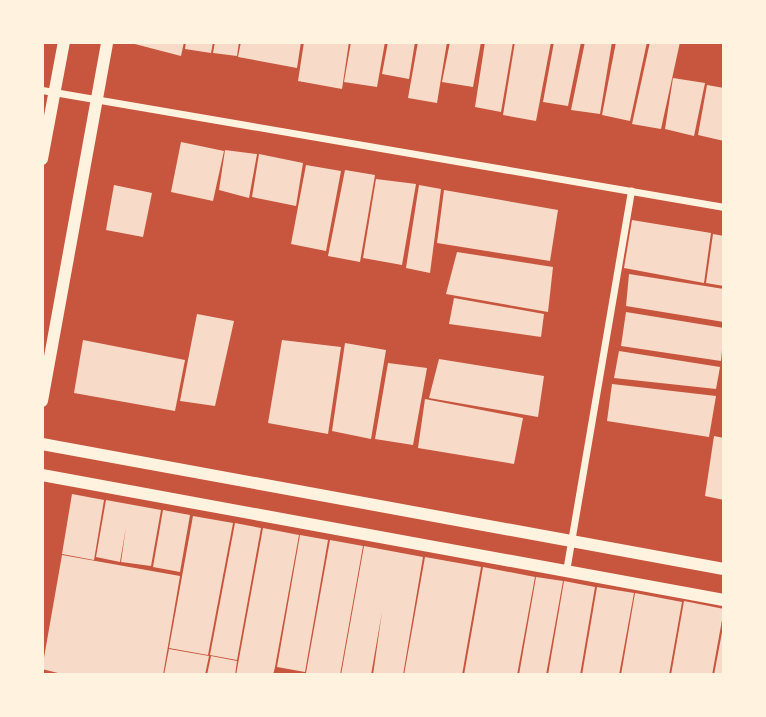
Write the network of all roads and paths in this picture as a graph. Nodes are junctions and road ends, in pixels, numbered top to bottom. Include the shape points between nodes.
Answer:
1 (64, 42) edge
2 (107, 42) edge
3 (42, 89) edge
4 (55, 92) junction
5 (97, 100) junction
6 (42, 159) edge
7 (631, 191) junction
8 (724, 207) edge
9 (42, 401) edge
10 (42, 444) edge
11 (42, 475) edge
12 (571, 542) junction
13 (724, 569) edge
14 (566, 571) junction
15 (724, 600) edge

1 - 4 street
2 - 5 street
3 - 4 street
4 - 5 street
4 - 6 street
5 - 7 street
5 - 9 street
7 - 8 street
7 - 12 street
10 - 12 street
11 - 14 street
12 - 13 street
12 - 14 street
14 - 15 street

